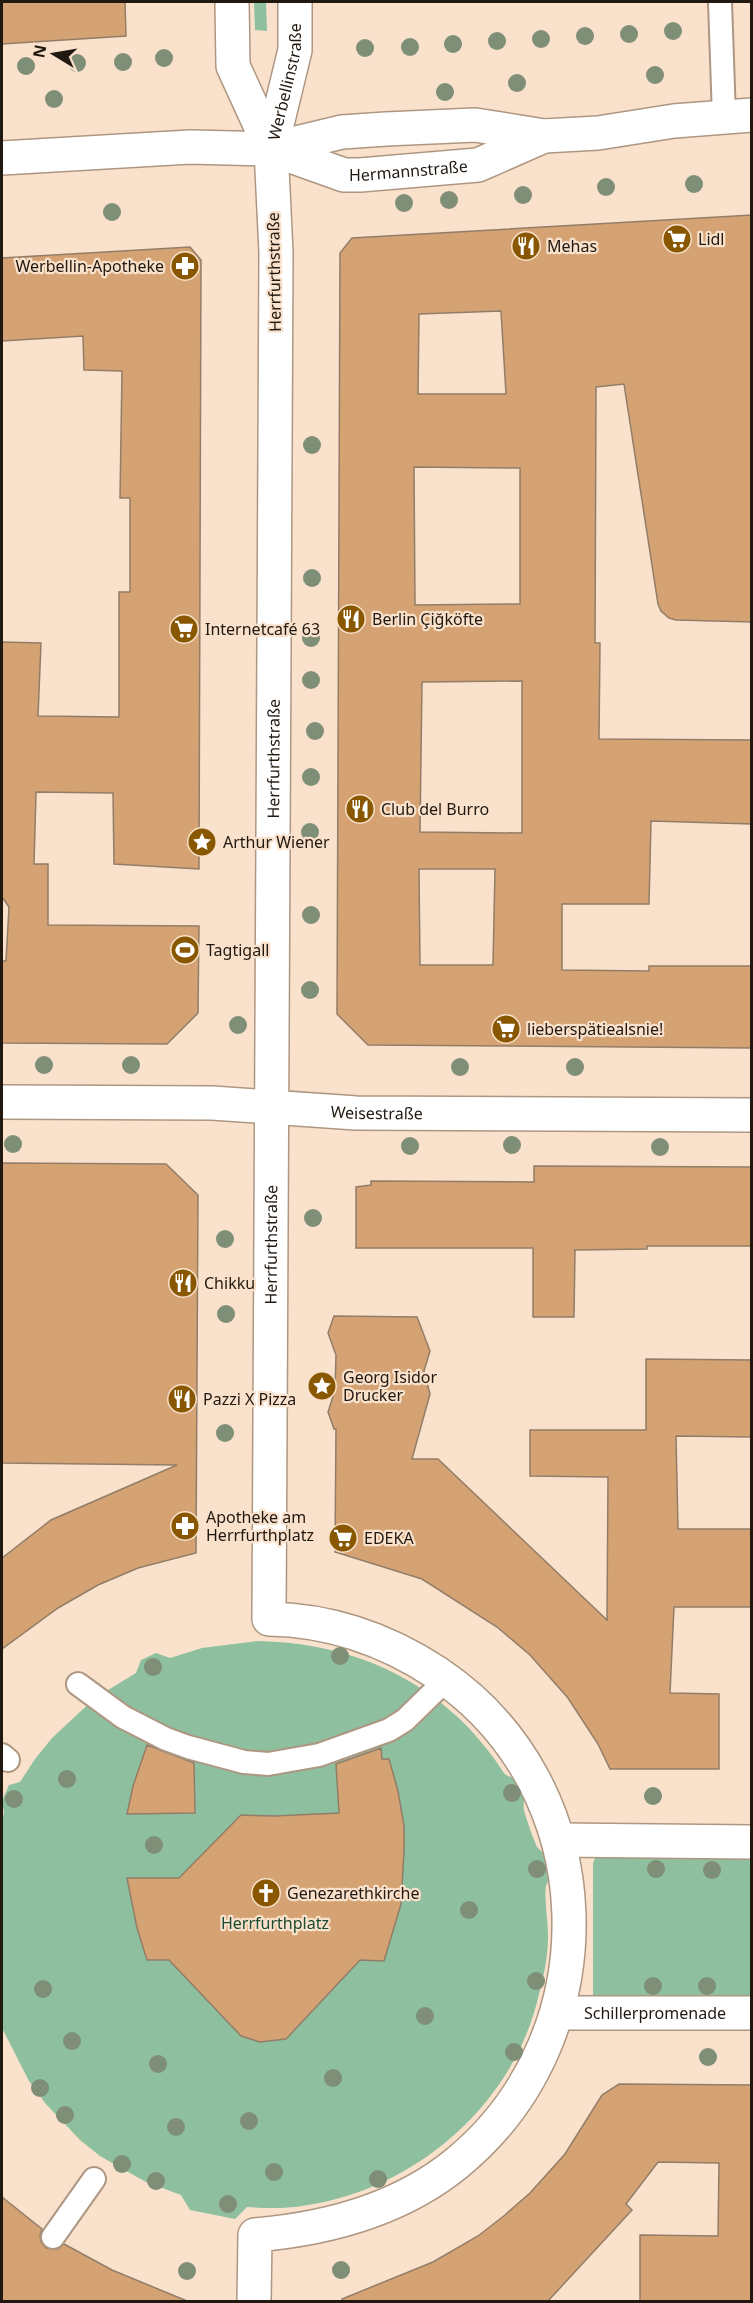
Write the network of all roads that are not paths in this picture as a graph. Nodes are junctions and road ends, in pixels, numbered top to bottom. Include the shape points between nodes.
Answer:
1 (232, 2) edge
2 (295, 2) edge
3 (720, 2) edge
4 (738, 116) edge
5 (544, 136) junction
6 (271, 149) junction
7 (2, 158) edge
8 (2, 1102) edge
9 (271, 1108) junction
10 (752, 1115) edge
11 (446, 1680) junction
12 (78, 1684) dead end
13 (559, 1840) junction
14 (752, 1842) edge
15 (556, 2013) junction
16 (752, 2013) edge
17 (94, 2179) dead end
18 (53, 2237) dead end
19 (254, 2301) edge

1 - 6 street, Werbellinstraße via 233,66
2 - 6 street, Werbellinstraße via 295,50
3 - 4 lane
4 - 5 street, Hermannstraße
5 - 6 street, Hermannstraße via 475,125 386,129 342,132
5 - 6 street, Hermannstraße via 478,165 360,175 344,175
6 - 7 street, Hermannstraße via 190,147
6 - 9 street, Herrfurthstraße via 276,252
8 - 9 street, Weisestraße via 212,1103
9 - 10 street, Weisestraße via 356,1113
9 - 11 street, Herrfurthstraße via 269,1619 320,1624 367,1637 418,1660
11 - 12 lane via 405,1720 389,1730 319,1755 268,1764 234,1760 166,1739 123,1717
11 - 13 street via 478,1706 521,1758 536,1782
13 - 14 street
13 - 15 street via 568,1885 570,1925
15 - 16 street, Schillerpromenade
15 - 19 street via 541,2054 514,2100 458,2162 409,2194 360,2214 290,2232 255,2235
17 - 18 lane

